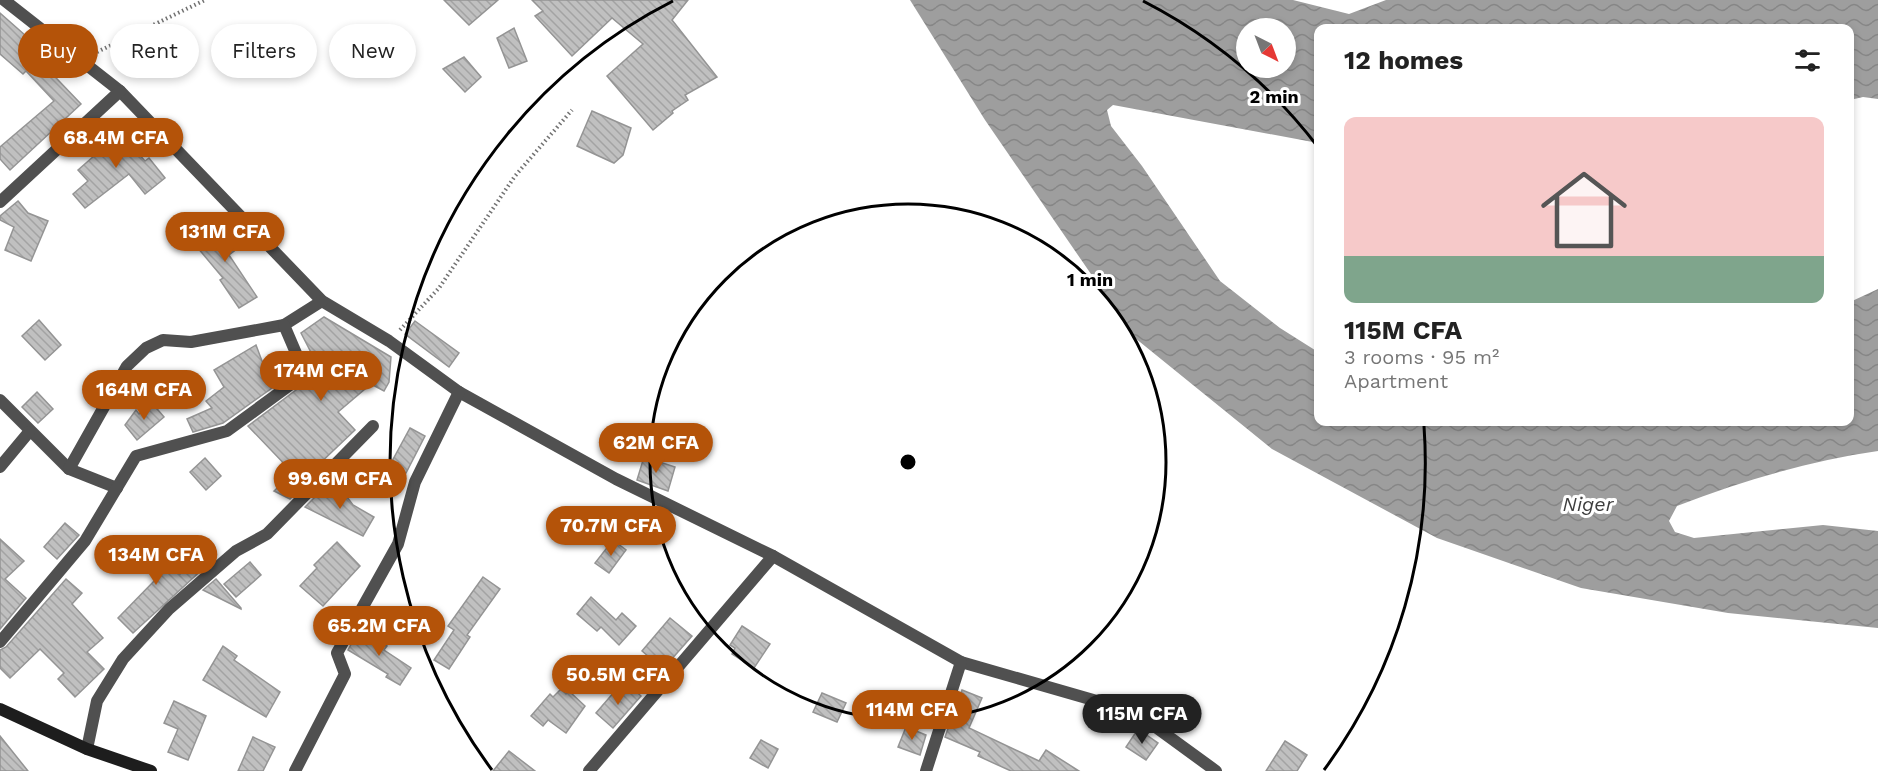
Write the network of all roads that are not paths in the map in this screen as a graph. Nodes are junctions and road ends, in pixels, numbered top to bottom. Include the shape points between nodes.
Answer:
1 (4, 0) edge
2 (120, 91) junction
3 (0, 202) edge
4 (322, 301) junction
5 (284, 325) junction
6 (459, 392) junction
7 (0, 400) edge
8 (373, 426) dead end
9 (29, 432) junction
10 (0, 467) edge
11 (69, 469) junction
12 (117, 488) junction
13 (773, 556) junction
14 (0, 642) edge
15 (962, 662) junction
16 (0, 709) edge
17 (87, 749) junction
18 (151, 771) edge
19 (295, 771) edge
20 (589, 771) edge
21 (926, 771) edge
22 (1216, 771) edge

1 - 2 street
2 - 3 street
2 - 4 street
4 - 5 street
4 - 6 street via 389,341
5 - 11 street via 191,342 163,340 146,348 127,366
5 - 12 street via 305,374 227,430 136,456
6 - 13 street via 616,479
6 - 19 street via 416,482 398,544 337,653 345,674
7 - 9 street
8 - 17 street via 267,534 236,551 169,609 123,659 97,701
9 - 10 street
9 - 11 street
11 - 12 street
12 - 14 street via 85,541
13 - 15 street
13 - 20 street
15 - 21 street
15 - 22 street via 1135,712
16 - 17 street
17 - 18 street

